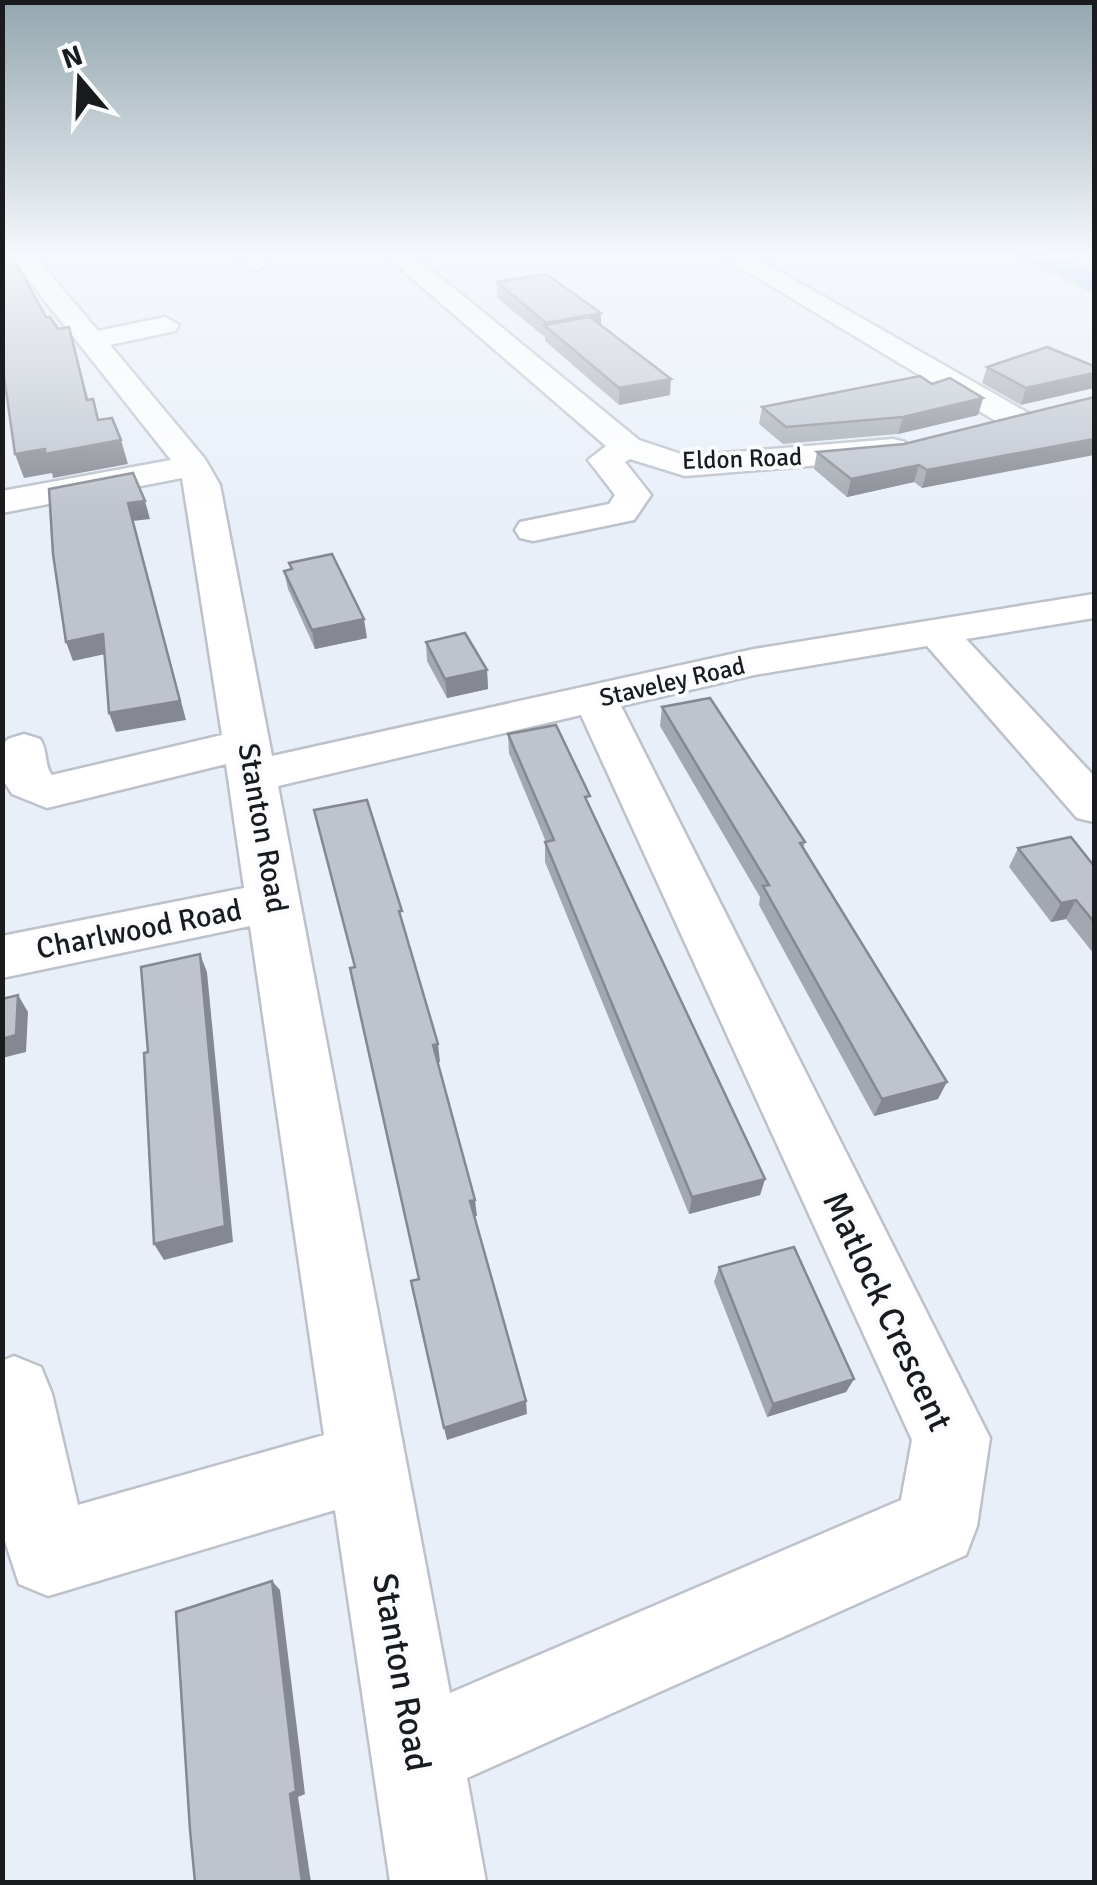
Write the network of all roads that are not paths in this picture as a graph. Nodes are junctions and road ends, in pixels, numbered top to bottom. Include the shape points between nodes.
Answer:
1 (92, 342) edge
2 (501, 342) edge
3 (882, 342) edge
4 (1050, 412) edge
5 (1017, 420) junction
6 (966, 432) edge
7 (916, 444) edge
8 (627, 447) junction
9 (193, 466) junction
10 (2, 502) edge
11 (533, 530) dead end
12 (1094, 606) edge
13 (936, 631) junction
14 (596, 700) junction
15 (24, 749) dead end
16 (251, 760) junction
17 (1094, 806) edge
18 (276, 901) junction
19 (2, 957) edge
20 (14, 1394) dead end
21 (365, 1462) junction
22 (416, 1754) junction
23 (438, 1882) edge

1 - 9 street, Stanton Road
2 - 8 street, Eldon Road
3 - 5 street
4 - 5 street
5 - 6 street
7 - 8 street, Eldon Road via 685,466
8 - 11 street via 605,460 633,496 620,512
9 - 10 street
9 - 16 street, Stanton Road via 204,485
12 - 13 street, Staveley Road
13 - 14 street, Staveley Road via 754,662
13 - 17 street
14 - 16 street, Staveley Road
14 - 22 street, Matlock Crescent via 951,1438 936,1526
15 - 16 street, Staveley Road via 29,782 47,792
16 - 18 street, Stanton Road
18 - 19 street, Charlwood Road
18 - 21 street, Stanton Road
20 - 21 street via 48,1555
21 - 22 street, Stanton Road
22 - 23 street, Stanton Road

